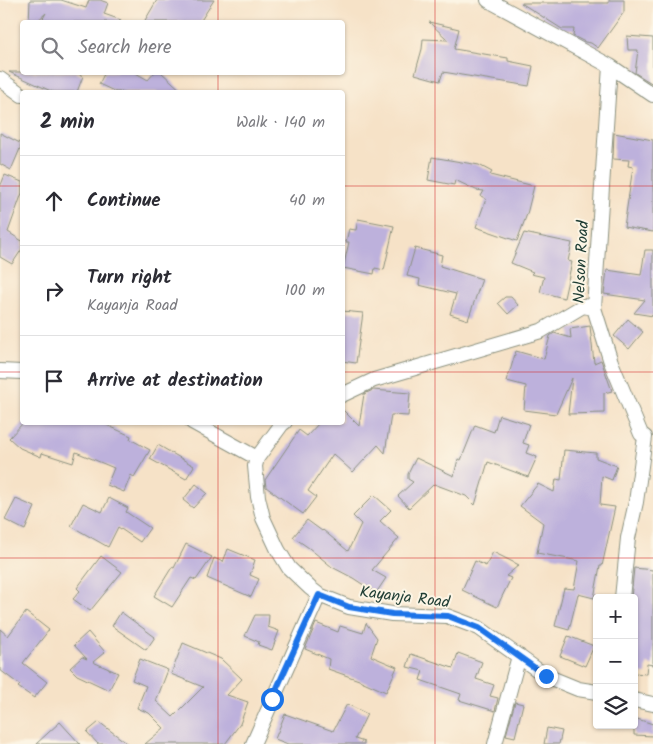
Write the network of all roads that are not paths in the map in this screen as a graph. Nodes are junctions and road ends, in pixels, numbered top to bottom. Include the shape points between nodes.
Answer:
1 (488, 0) edge
2 (610, 66) junction
3 (0, 79) edge
4 (20, 94) edge
5 (653, 95) edge
6 (594, 308) junction
7 (0, 371) edge
8 (20, 372) edge
9 (345, 394) edge
10 (197, 425) edge
11 (281, 425) edge
12 (649, 438) edge
13 (257, 458) junction
14 (622, 594) edge
15 (319, 595) junction
16 (519, 656) junction
17 (593, 691) edge
18 (638, 701) edge
19 (653, 704) edge
20 (253, 744) edge
21 (496, 744) edge

1 - 2 street
2 - 5 street
2 - 6 street, Nelson Road
3 - 4 street
6 - 9 street via 583,306 541,331 374,380
6 - 12 street, Nelson Road via 611,362 641,434
7 - 8 street
10 - 13 street
11 - 13 street
12 - 14 street, Nelson Road via 628,538
13 - 15 street, Kayanja Road via 255,466 263,518 289,568
15 - 16 street, Kayanja Road via 349,607 392,614 448,616 479,628
15 - 20 street
16 - 17 street, Kayanja Road via 546,676
16 - 21 street
18 - 19 street

